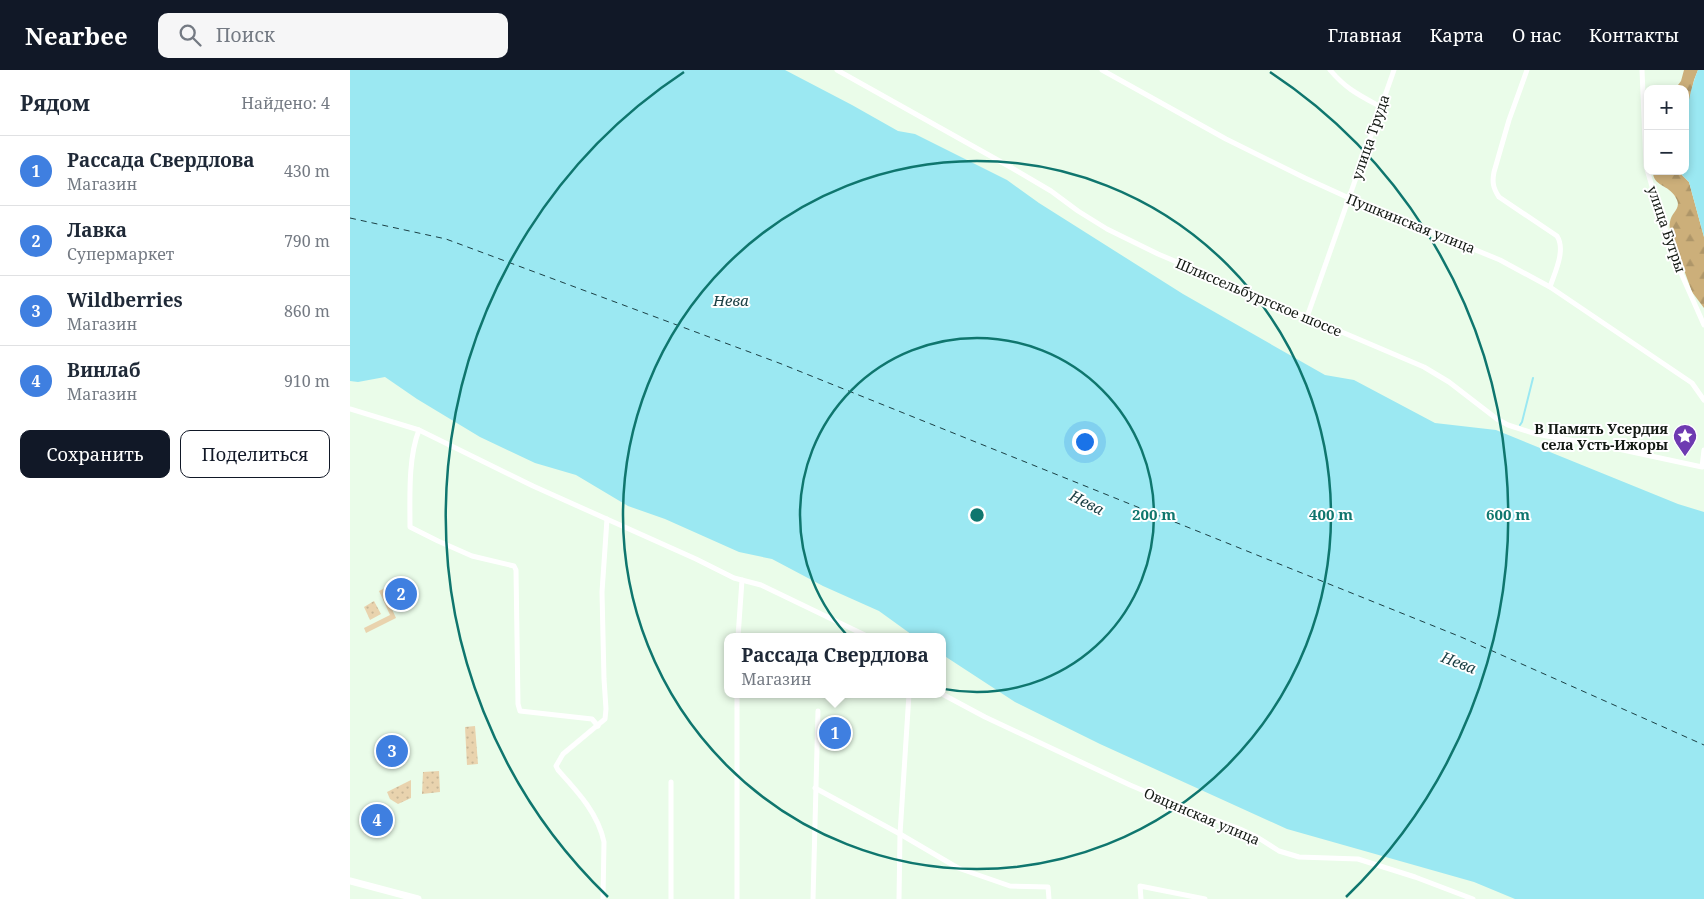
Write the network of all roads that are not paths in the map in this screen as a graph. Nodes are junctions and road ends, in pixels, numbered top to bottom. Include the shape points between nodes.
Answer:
1 (837, 70) edge
2 (1102, 70) edge
3 (1330, 70) edge
4 (1394, 70) edge
5 (1527, 70) edge
6 (1642, 70) edge
7 (1381, 107) junction
8 (1349, 198) junction
9 (1550, 287) junction
10 (1307, 317) junction
11 (1704, 325) edge
12 (1704, 400) edge
13 (350, 409) edge
14 (419, 430) junction
15 (1704, 450) edge
16 (607, 519) junction
17 (742, 580) junction
18 (738, 633) edge
19 (861, 633) edge
20 (946, 696) edge
21 (737, 698) edge
22 (908, 698) edge
23 (818, 710) dead end
24 (598, 726) junction
25 (671, 782) dead end
26 (815, 788) junction
27 (900, 834) junction
28 (350, 881) edge
29 (418, 899) edge
30 (603, 899) edge
31 (671, 899) edge
32 (737, 899) edge
33 (813, 899) edge
34 (900, 899) edge
35 (1049, 899) edge
36 (1141, 899) edge
37 (1206, 899) edge
38 (1473, 899) edge

1 - 10 street, Шлиссельбургское шоссе via 1012,168 1107,229
2 - 8 street, Пушкинская улица via 1226,139
3 - 7 street via 1355,94
4 - 7 street, улица Труда
5 - 9 street via 1492,180 1499,197 1560,241 1560,253
6 - 11 street, улица Бугры via 1646,166 1671,245
7 - 8 street, улица Труда
8 - 9 street, Пушкинская улица via 1500,260
8 - 10 street, улица Труда
9 - 12 street, Пушкинская улица via 1692,383
10 - 15 street, Шлиссельбургское шоссе via 1424,367 1497,419 1536,434 1702,467
13 - 14 street
14 - 16 street
14 - 24 street via 410,479 410,527 472,556 514,566 516,570 520,711 592,719
16 - 17 street
16 - 24 street via 602,592 606,709 605,719
17 - 18 street
17 - 19 street
20 - 38 street, Овцинская улица via 1130,785 1240,829 1278,851 1299,857 1358,859
21 - 32 street
22 - 27 street
23 - 26 street
24 - 30 street via 563,754 556,766 586,803 602,832
25 - 31 street
26 - 27 street
26 - 33 street
27 - 34 street
27 - 35 street via 958,868 1010,886 1048,887
28 - 29 main road
36 - 37 street via 1140,886

